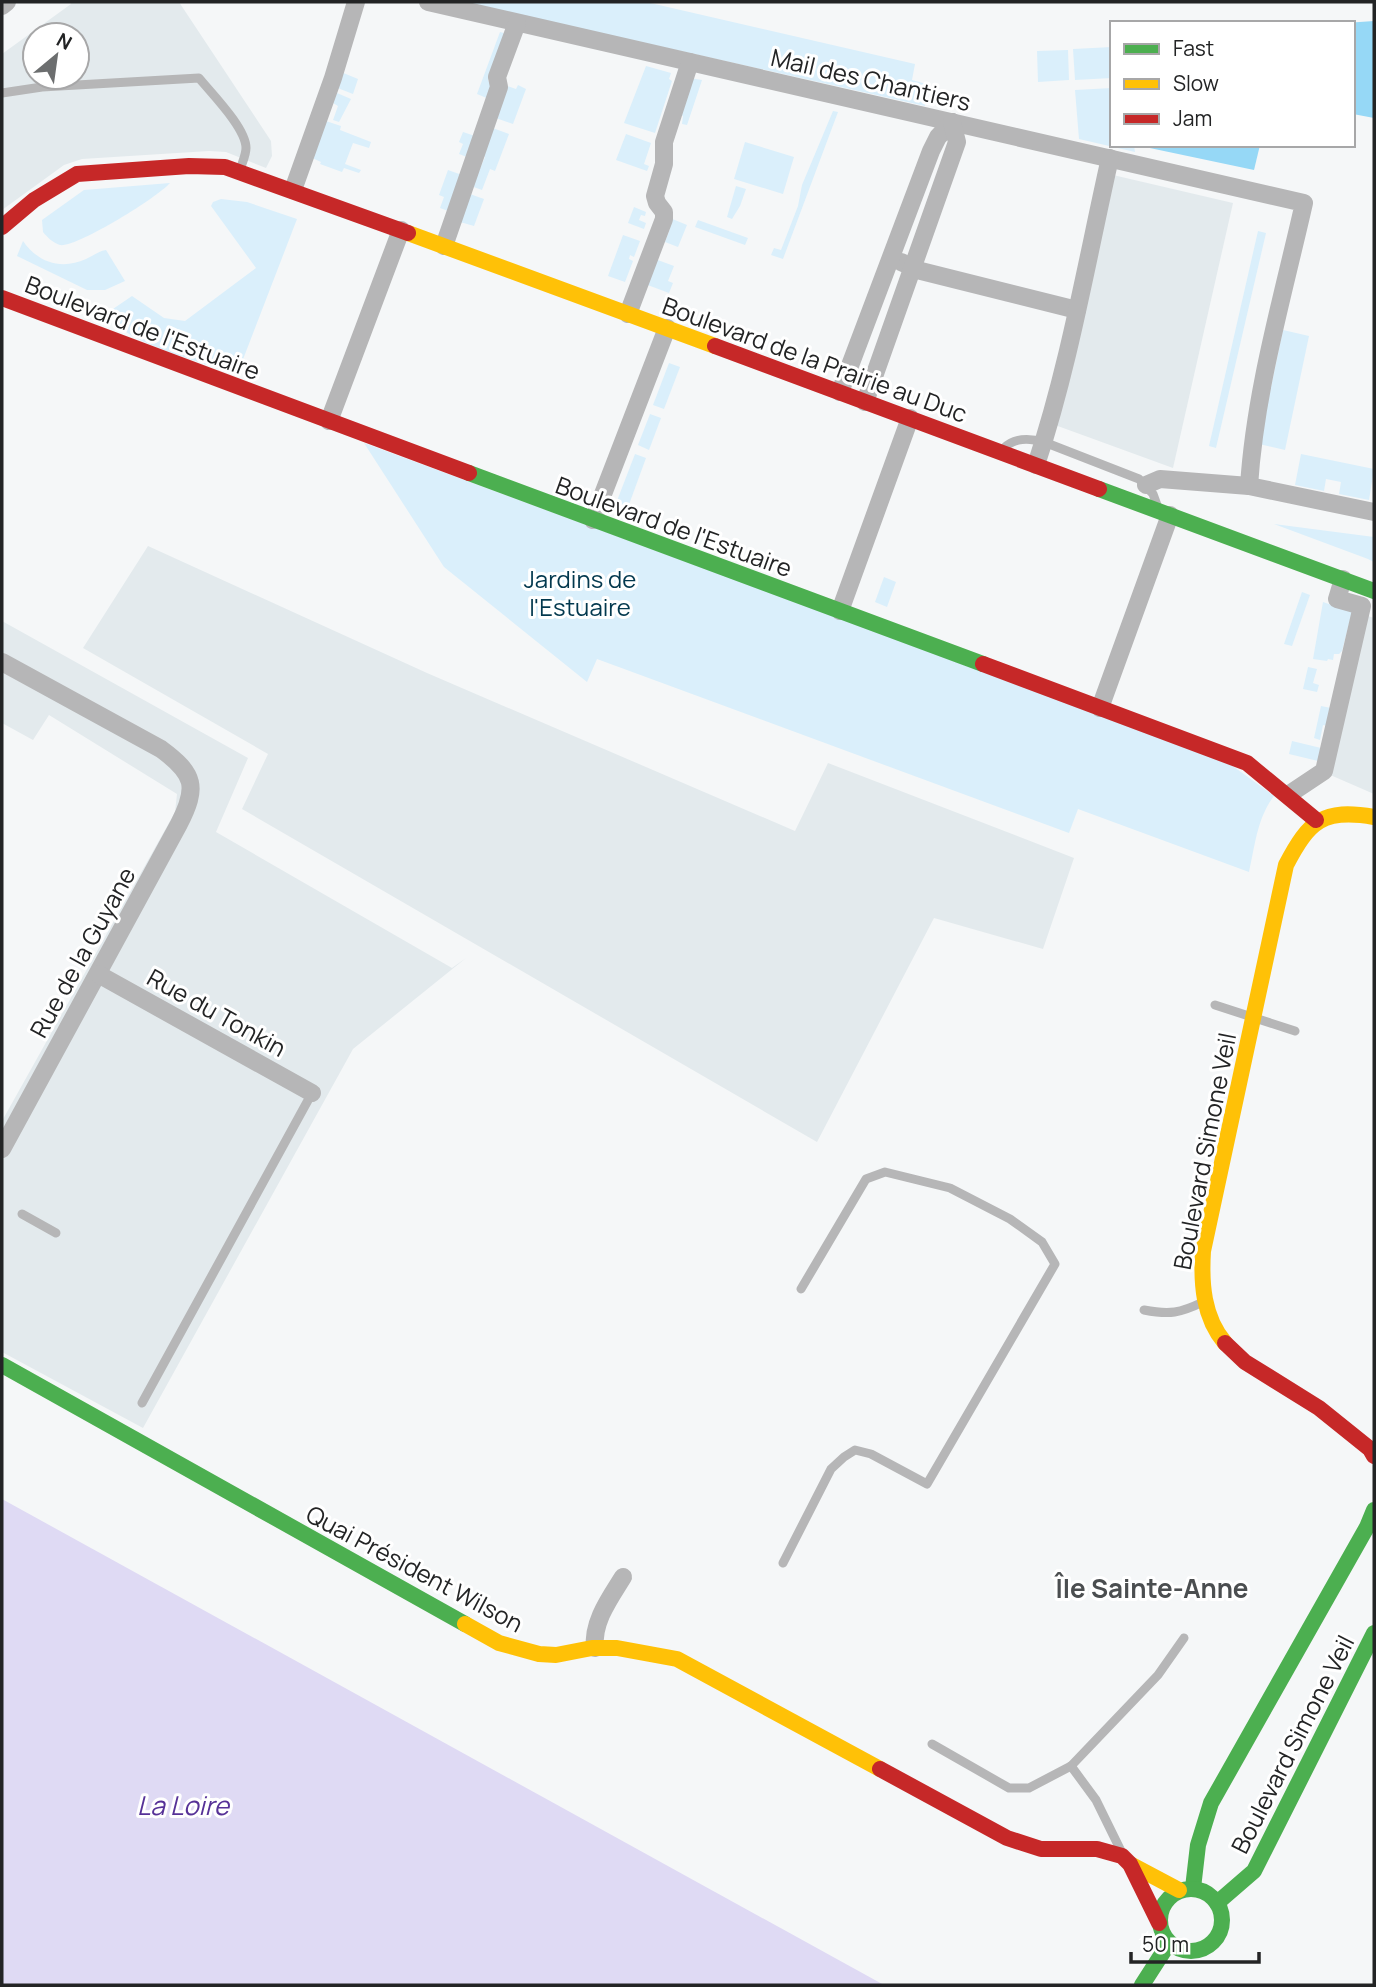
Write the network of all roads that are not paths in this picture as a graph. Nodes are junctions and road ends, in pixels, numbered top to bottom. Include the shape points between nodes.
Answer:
1 (7, 2) edge
2 (356, 2) edge
3 (428, 2) edge
4 (2, 6) edge
5 (517, 23) junction
6 (691, 62) junction
7 (2, 93) edge
8 (952, 122) junction
9 (937, 137) junction
10 (957, 142) junction
11 (1110, 158) junction
12 (925, 169) junction
13 (239, 172) junction
14 (945, 176) junction
15 (293, 190) junction
16 (2, 227) edge
17 (401, 230) junction
18 (444, 246) junction
19 (890, 257) junction
20 (912, 267) junction
21 (2, 298) edge
22 (1077, 310) junction
23 (628, 314) junction
24 (667, 328) junction
25 (841, 392) junction
26 (865, 402) junction
27 (910, 418) junction
28 (329, 421) junction
29 (1044, 442) junction
30 (1000, 452) junction
31 (1036, 465) junction
32 (1146, 485) junction
33 (1249, 486) junction
34 (1163, 512) junction
35 (1374, 512) edge
36 (593, 520) junction
37 (1343, 579) junction
38 (1374, 591) edge
39 (840, 611) junction
40 (2, 662) edge
41 (1100, 708) junction
42 (1288, 795) junction
43 (1374, 817) edge
44 (1316, 820) junction
45 (98, 974) junction
46 (1214, 1005) dead end
47 (1253, 1016) junction
48 (1295, 1031) dead end
49 (312, 1093) joint
50 (2, 1149) edge
51 (22, 1214) dead end
52 (56, 1233) dead end
53 (801, 1289) dead end
54 (1205, 1301) junction
55 (1144, 1310) dead end
56 (2, 1365) edge
57 (142, 1403) dead end
58 (1374, 1456) edge
59 (1374, 1510) edge
60 (783, 1563) dead end
61 (623, 1577) dead end
62 (1374, 1633) edge
63 (1184, 1638) dead end
64 (594, 1647) junction
65 (932, 1745) dead end
66 (1071, 1766) junction
67 (1126, 1860) junction
68 (1186, 1889) junction
69 (1217, 1903) junction
70 (1159, 1923) junction
71 (1170, 1943) junction
72 (1142, 1985) edge

1 - 4 street
2 - 15 street
3 - 5 street, Mail des Chantiers
5 - 6 street, Mail des Chantiers
5 - 18 street
6 - 8 street, Mail des Chantiers
6 - 23 street via 664,142 664,164 655,196 664,219
7 - 13 lane via 199,78 244,139
8 - 9 street
8 - 10 street
8 - 11 street, Mail des Chantiers
9 - 10 street
9 - 12 street
10 - 14 street
11 - 22 street
11 - 33 street, Mail des Chantiers via 1304,203 1266,371
12 - 14 street
12 - 19 street
13 - 15 main road, Boulevard de la Prairie au Duc
13 - 16 main road, Boulevard de la Prairie au Duc via 211,166 77,174 34,200
14 - 20 street
15 - 17 main road, Boulevard de la Prairie au Duc
17 - 18 main road, Boulevard de la Prairie au Duc
17 - 28 street
18 - 23 main road, Boulevard de la Prairie au Duc
19 - 20 street
19 - 25 street
20 - 22 street
20 - 26 street
21 - 28 main road, Boulevard de l'Estuaire
22 - 29 street
23 - 24 main road, Boulevard de la Prairie au Duc
24 - 25 main road, Boulevard de la Prairie au Duc
24 - 36 street
25 - 26 main road, Boulevard de la Prairie au Duc
26 - 27 main road, Boulevard de la Prairie au Duc
27 - 30 main road, Boulevard de la Prairie au Duc
27 - 39 street
28 - 36 main road, Boulevard de l'Estuaire
29 - 30 lane via 1015,441
29 - 31 street
29 - 32 lane
30 - 31 main road, Boulevard de la Prairie au Duc
31 - 34 main road, Boulevard de la Prairie au Duc
32 - 33 street via 1160,479
32 - 34 lane
33 - 35 street
34 - 37 main road, Boulevard de la Prairie au Duc
34 - 41 street
36 - 39 main road, Boulevard de l'Estuaire
37 - 38 main road, Boulevard de la Prairie au Duc
37 - 42 street via 1337,598 1362,606 1324,771
39 - 41 main road, Boulevard de l'Estuaire
40 - 45 street, Rue de la Guyane via 161,749 177,761 192,786 187,810
41 - 42 main road, Boulevard de l'Estuaire via 1247,762
42 - 44 main road, Boulevard de l'Estuaire
43 - 44 main road via 1348,811
44 - 47 main road, Boulevard Simone Veil via 1286,865
45 - 49 street, Rue du Tonkin
45 - 50 street, Rue de la Guyane
46 - 47 lane
47 - 48 lane
47 - 54 main road, Boulevard Simone Veil via 1203,1251
49 - 57 lane
51 - 52 lane
53 - 60 lane via 866,1180 885,1172 950,1188 1010,1219 1042,1242 1055,1264 927,1484 855,1450 831,1469
54 - 55 lane via 1178,1313
54 - 58 main road, Boulevard Simone Veil via 1222,1340 1245,1362 1319,1408
56 - 64 main road, Quai Président Wilson via 480,1634 537,1654
59 - 68 main road, Boulevard Simone Veil via 1211,1803
61 - 64 street via 598,1622
62 - 69 main road, Boulevard Simone Veil via 1254,1871
63 - 66 lane via 1158,1675
64 - 67 main road, Quai Président Wilson via 640,1650 686,1662 1007,1839 1041,1849 1097,1849
65 - 66 lane via 1009,1788 1029,1788
66 - 67 lane via 1096,1800
67 - 68 main road, Quai Président Wilson
67 - 70 main road
68 - 69 main road via 1209,1894
68 - 70 main road via 1164,1903
69 - 71 main road via 1222,1924 1211,1944 1190,1952
70 - 71 main road
71 - 72 main road

